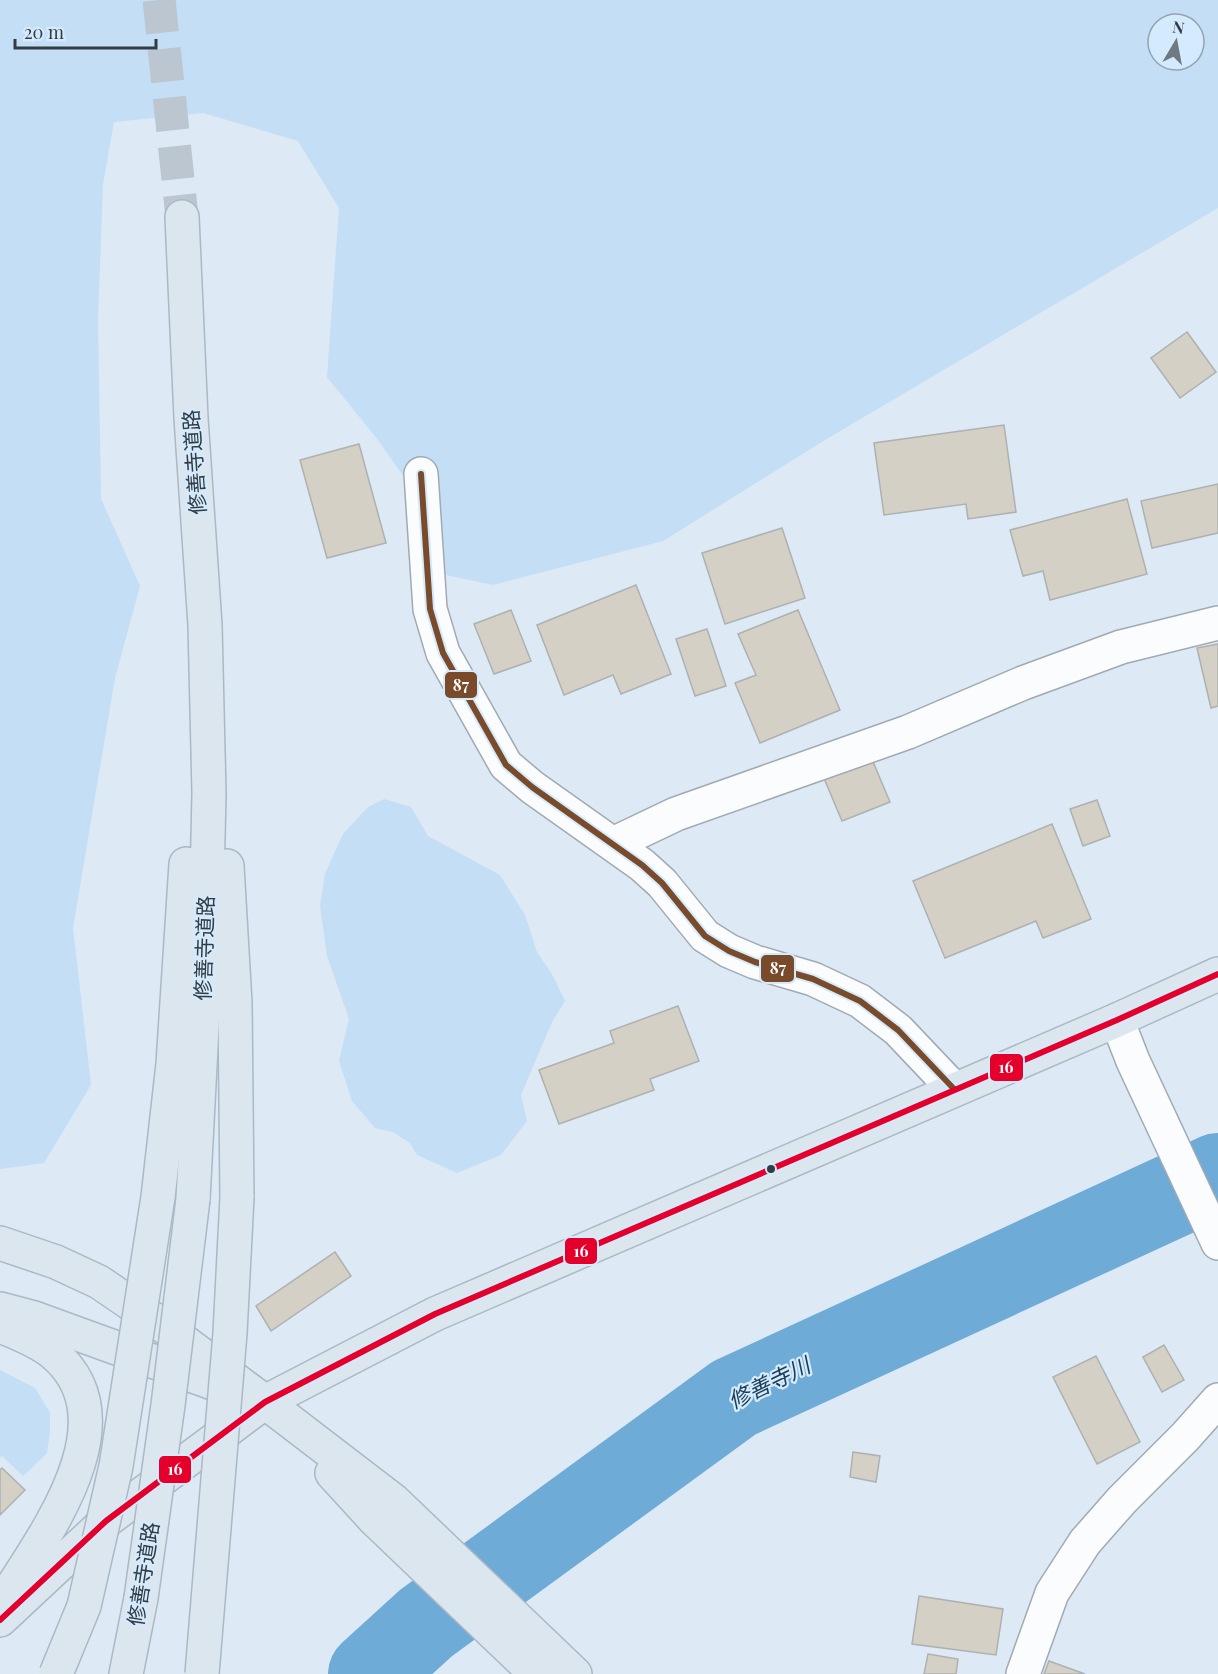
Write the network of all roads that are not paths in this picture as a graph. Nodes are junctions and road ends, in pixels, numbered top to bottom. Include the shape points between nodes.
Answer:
1 (182, 217) tunnel mouth
2 (191, 418) junction
3 (421, 474) dead end
4 (1218, 622) edge
5 (205, 625) junction
6 (613, 844) junction
7 (1218, 974) edge
8 (1117, 1020) junction
9 (954, 1089) junction
10 (0, 1243) edge
11 (1218, 1243) edge
12 (0, 1309) edge
13 (0, 1326) edge
14 (1218, 1400) edge
15 (265, 1402) junction
16 (0, 1607) edge
17 (0, 1620) edge
18 (534, 1659) edge
19 (56, 1674) edge
20 (126, 1674) edge
21 (202, 1674) edge
22 (574, 1674) edge
23 (1023, 1674) edge

1 - 2 highway, 修善寺道路
2 - 5 highway, 修善寺道路
2 - 19 highway, bridge via 188,811 174,1053 158,1197 114,1476 84,1606
3 - 6 street via 430,609 443,653 506,765
4 - 6 street via 1121,647 908,732 676,814
5 - 20 highway, 修善寺道路, bridge via 210,793 193,1199 143,1587
5 - 21 highway, bridge via 225,820 234,1003 237,1197
6 - 9 street via 662,883 705,936 755,962 813,979 860,1001 898,1030
7 - 8 highway
8 - 9 highway
8 - 11 street
9 - 15 highway via 435,1314
10 - 15 highway via 99,1282
12 - 15 highway
13 - 16 highway via 53,1353 72,1375 82,1395 85,1420 83,1451 66,1496
14 - 23 street via 1085,1542 1052,1593
15 - 17 highway via 106,1521
15 - 18 highway via 384,1510
18 - 22 highway

